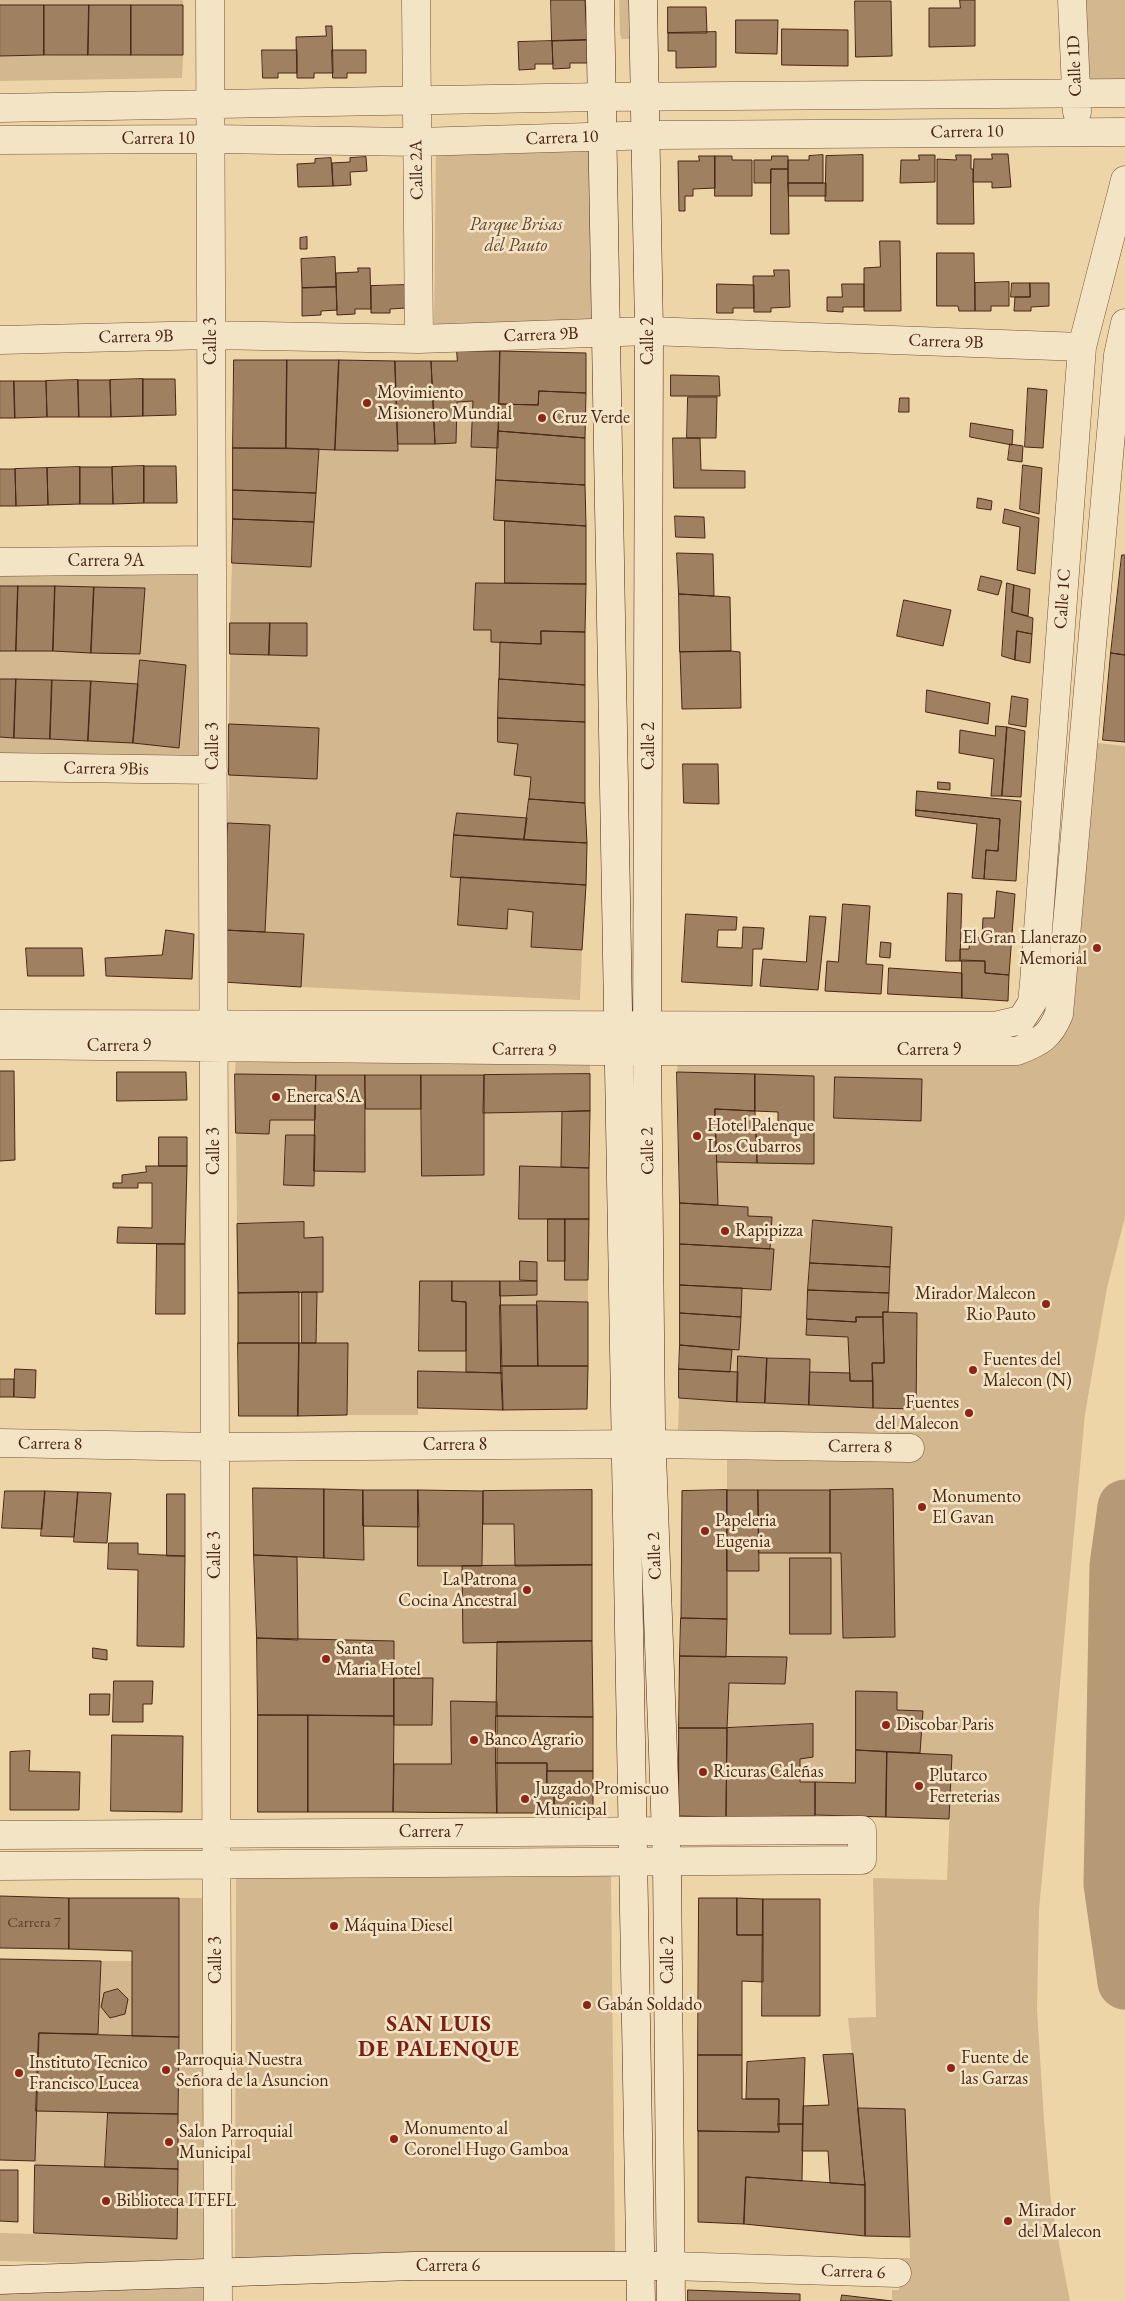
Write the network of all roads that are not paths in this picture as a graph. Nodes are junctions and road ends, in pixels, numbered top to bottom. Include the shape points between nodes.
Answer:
1 (210, 0) edge
2 (416, 0) edge
3 (600, 0) edge
4 (644, 0) edge
5 (1072, 0) edge
6 (1125, 93) edge
7 (1076, 94) junction
8 (602, 97) junction
9 (645, 97) junction
10 (416, 102) junction
11 (210, 105) junction
12 (0, 108) edge
13 (1078, 132) junction
14 (1125, 132) edge
15 (603, 136) junction
16 (645, 136) junction
17 (211, 139) junction
18 (0, 140) edge
19 (417, 142) junction
20 (1125, 180) edge
21 (1125, 323) edge
22 (648, 331) junction
23 (606, 332) junction
24 (211, 335) junction
25 (419, 339) junction
26 (0, 340) edge
27 (1082, 347) junction
28 (212, 560) junction
29 (0, 562) edge
30 (0, 767) edge
31 (213, 770) junction
32 (1021, 1020) joint
33 (0, 1024) edge
34 (213, 1036) junction
35 (619, 1038) junction
36 (648, 1038) junction
37 (1046, 1038) joint
38 (0, 1046) edge
39 (0, 1443) edge
40 (639, 1444) junction
41 (215, 1447) junction
42 (910, 1448) dead end
43 (666, 1830) junction
44 (633, 1831) junction
45 (0, 1834) edge
46 (216, 1834) junction
47 (633, 1862) junction
48 (667, 1862) junction
49 (216, 1864) junction
50 (0, 1866) edge
51 (640, 2266) junction
52 (670, 2266) junction
53 (217, 2272) junction
54 (896, 2273) dead end
55 (0, 2280) edge
56 (218, 2301) edge
57 (641, 2301) edge
58 (671, 2301) edge

1 - 11 street, Calle 3
2 - 10 street, Calle 2A
3 - 8 street, Calle 2
4 - 9 street, Calle 2
5 - 7 street, Calle 1D
6 - 7 street, Carrera 10
7 - 9 street, Carrera 10
7 - 13 street, Calle 1D
8 - 9 street, Carrera 10
8 - 10 street, Carrera 10
8 - 15 street, Calle 2
9 - 16 street, Calle 2
10 - 11 street, Carrera 10
10 - 19 street, Calle 2A
11 - 12 street, Carrera 10
11 - 17 street, Calle 3
13 - 14 street, Carrera 10
13 - 16 street, Carrera 10
15 - 16 street, Carrera 10
15 - 19 street, Carrera 10
15 - 23 street, Calle 2
16 - 22 street, Calle 2
17 - 18 street, Carrera 10
17 - 19 street, Carrera 10
17 - 24 street, Calle 3
19 - 25 street, Calle 2A
20 - 27 street, Calle 1C
21 - 37 street, Calle 1C via 1118,355 1059,1014
22 - 23 street, Carrera 9B
22 - 27 street, Carrera 9B
22 - 36 street, Calle 2
23 - 25 street, Carrera 9B
23 - 35 street, Calle 2
24 - 25 street, Carrera 9B
24 - 26 street, Carrera 9B
24 - 28 street, Calle 3
27 - 32 street, Calle 1C via 1034,984 1032,1003
28 - 29 street, Carrera 9A
28 - 31 street, Calle 3
30 - 31 street, Carrera 9Bis
31 - 34 street, Calle 3
32 - 36 street, Carrera 9 via 995,1026
33 - 34 street, Carrera 9
34 - 35 street, Carrera 9
34 - 38 street, Carrera 9
34 - 41 street, Calle 3
35 - 36 street, Carrera 9
35 - 40 street, Calle 2
36 - 37 street, Carrera 9 via 1017,1051
36 - 40 street, Calle 2
39 - 41 street, Carrera 8
40 - 41 street, Carrera 8
40 - 42 street, Carrera 8
40 - 43 street, Calle 2
40 - 44 street, Calle 2
41 - 46 street, Calle 3
43 - 44 street, Carrera 7
43 - 48 street, Calle 2
43 - 48 street, Carrera 7 via 862,1830 862,1860
44 - 46 street, Carrera 7
44 - 47 street, Calle 2
45 - 46 street, Carrera 7
46 - 49 street, Calle 3
47 - 48 street, Carrera 7
47 - 49 street, Carrera 7
47 - 51 street, Calle 2
48 - 52 street, Calle 2
49 - 50 street, Carrera 7
49 - 53 street, Calle 3
51 - 52 street, Carrera 6
51 - 53 street, Carrera 6 via 414,2266
51 - 57 street, Calle 2
52 - 54 street, Carrera 6
52 - 58 street, Calle 2
53 - 55 street, Carrera 6
53 - 56 street, Calle 3

